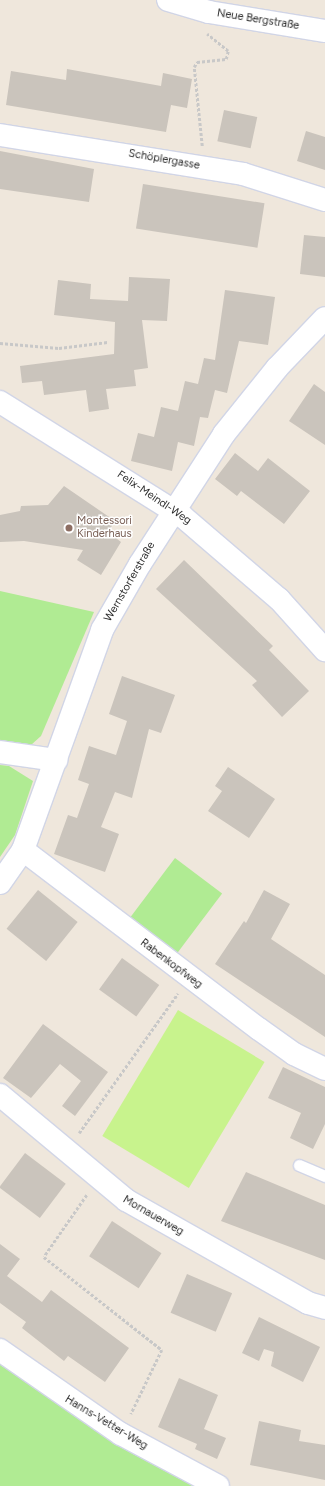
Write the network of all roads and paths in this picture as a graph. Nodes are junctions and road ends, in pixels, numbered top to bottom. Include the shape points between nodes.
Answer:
1 (168, 0) edge
2 (209, 12) junction
3 (325, 32) edge
4 (0, 135) edge
5 (201, 166) junction
6 (325, 200) edge
7 (321, 329) edge
8 (108, 342) dead end
9 (0, 343) edge
10 (0, 402) edge
11 (174, 510) junction
12 (325, 650) edge
13 (0, 752) edge
14 (56, 760) junction
15 (23, 850) junction
16 (0, 883) edge
17 (188, 978) junction
18 (325, 1069) edge
19 (0, 1095) edge
20 (65, 1153) junction
21 (299, 1165) dead end
22 (325, 1176) edge
23 (98, 1180) junction
24 (325, 1308) edge
25 (0, 1350) edge
26 (121, 1434) junction
27 (218, 1486) edge

1 - 2 street, Neue Bergstraße
2 - 3 street, Neue Bergstraße
2 - 5 path via 203,28 228,51 226,59 197,62 194,67
4 - 5 street, Schöplergasse
5 - 6 street, Schöplergasse via 243,174
7 - 11 street, Wernstorferstraße via 276,368 224,434
8 - 9 path via 59,348
10 - 11 street, Felix-Meindl-Weg
11 - 12 street, Felix-Meindl-Weg via 279,599
11 - 14 street, Wernstorferstraße via 102,630
13 - 14 street
14 - 15 street, Wernstorferstraße
15 - 16 street, Wernstorferstraße
15 - 17 street, Rabenkopfweg
17 - 18 street, Rabenkopfweg via 294,1054
17 - 20 path
19 - 20 street, Mornauerweg
20 - 23 street, Mornauerweg
21 - 22 lane
23 - 24 street, Mornauerweg via 126,1200 308,1304
23 - 26 path via 44,1257 162,1350
25 - 26 street, Hanns-Vetter-Weg
26 - 27 street, Hanns-Vetter-Weg

